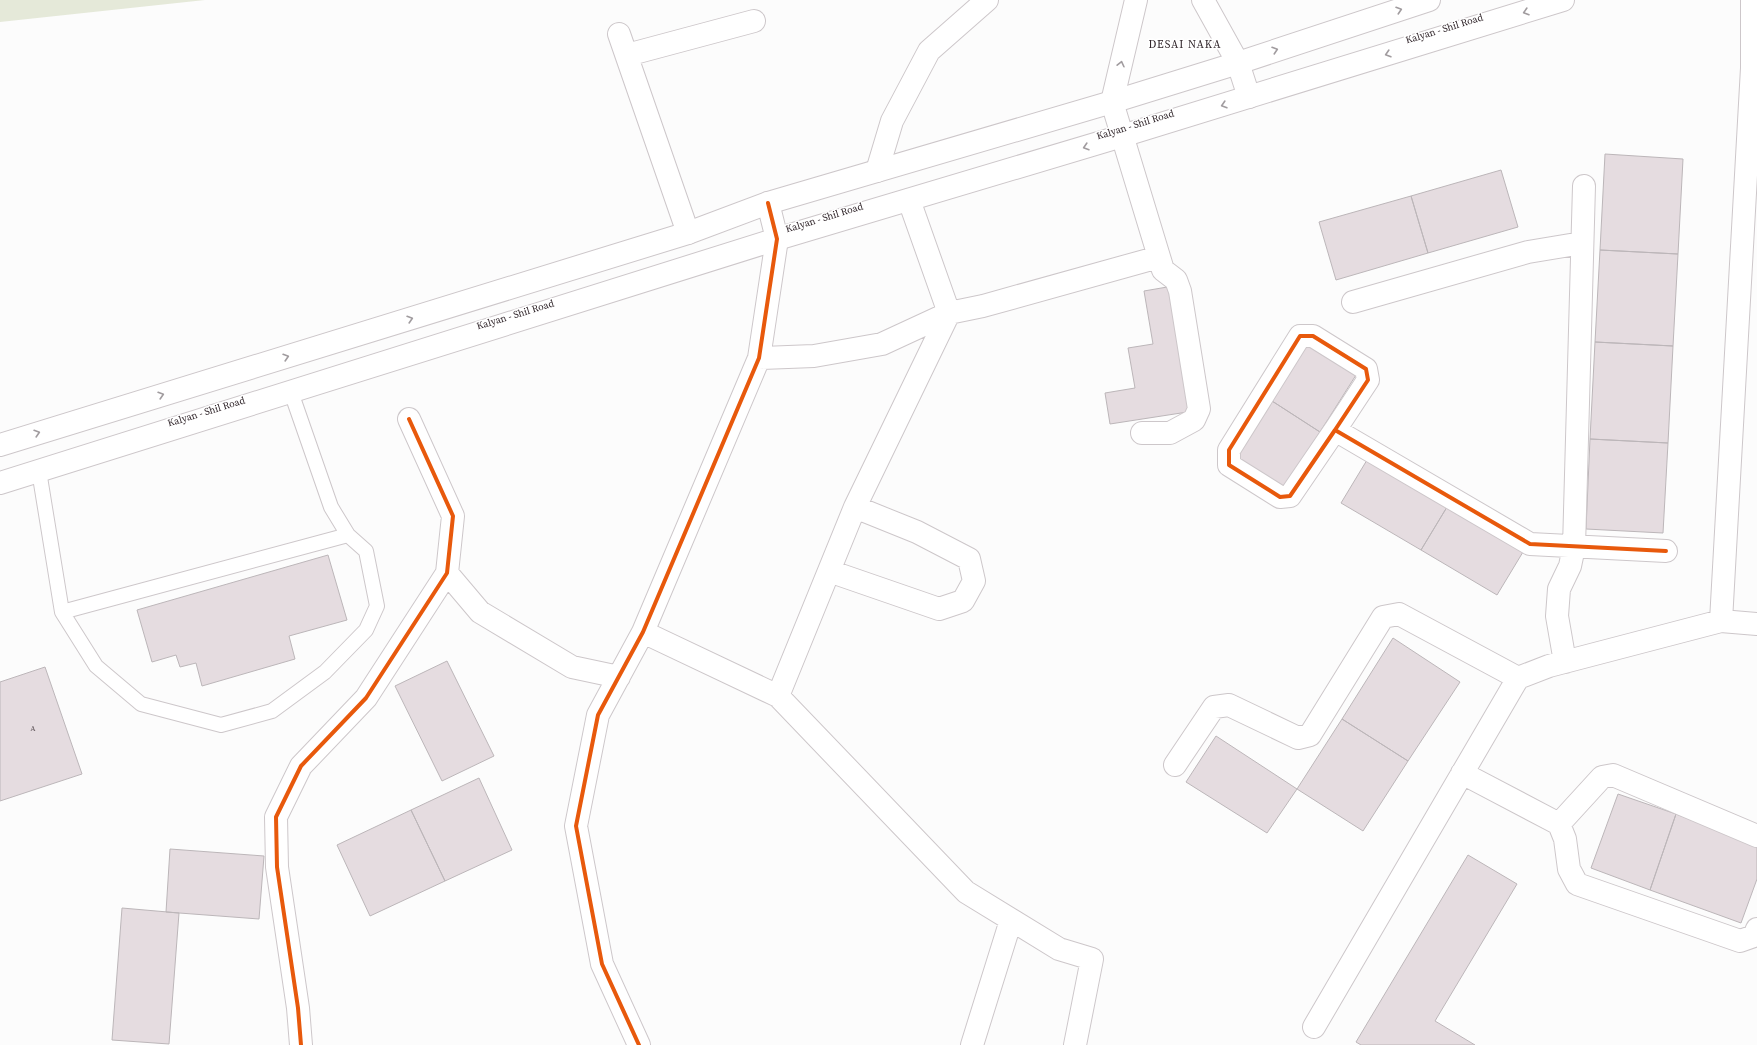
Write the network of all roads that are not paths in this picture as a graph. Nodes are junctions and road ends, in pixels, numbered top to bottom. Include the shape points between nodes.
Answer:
1 (987, 0) edge
2 (1136, 0) edge
3 (1203, 0) edge
4 (1429, 0) edge
5 (1563, 0) edge
6 (1752, 0) edge
7 (754, 21) dead end
8 (619, 34) dead end
9 (627, 55) junction
10 (1238, 62) junction
11 (1249, 97) junction
12 (1112, 102) junction
13 (1122, 136) junction
14 (877, 171) junction
15 (1584, 186) dead end
16 (909, 200) junction
17 (768, 203) junction
18 (1750, 224) edge
19 (688, 233) junction
20 (777, 239) junction
21 (1582, 243) junction
22 (1159, 257) junction
23 (1353, 302) dead end
24 (948, 313) junction
25 (759, 358) junction
26 (291, 392) junction
27 (408, 419) dead end
28 (1335, 430) junction
29 (1142, 433) dead end
30 (0, 445) edge
31 (39, 470) junction
32 (0, 483) edge
33 (855, 507) junction
34 (348, 535) junction
35 (1574, 547) junction
36 (1666, 551) dead end
37 (829, 571) junction
38 (447, 573) junction
39 (62, 612) junction
40 (1721, 621) junction
41 (1757, 624) edge
42 (643, 632) junction
43 (1565, 662) junction
44 (619, 676) junction
45 (1518, 678) junction
46 (778, 696) junction
47 (1175, 765) dead end
48 (1462, 773) junction
49 (1559, 824) junction
50 (1757, 836) edge
51 (1011, 920) junction
52 (1757, 929) edge
53 (1314, 1027) dead end
54 (301, 1045) edge
55 (639, 1045) edge
56 (972, 1045) edge
57 (1075, 1045) edge

1 - 14 street via 929,51 892,121
12 -> 2 street
3 - 10 street
10 -> 4 street
5 -> 11 street, Kalyan - Shil Road
6 - 18 street
7 - 9 street
8 - 9 street
9 - 19 street
10 - 11 street
10 - 12 street
11 -> 13 street, Kalyan - Shil Road
12 - 13 street
12 - 14 street
13 -> 16 street, Kalyan - Shil Road
13 - 22 street
14 - 17 street
15 - 21 street
16 - 20 street, Kalyan - Shil Road
16 - 24 street
17 - 19 street
17 - 20 street
18 - 40 street
30 -> 19 street
20 - 25 street
20 - 26 street, Kalyan - Shil Road
21 - 23 street via 1528,252
21 - 35 street
22 - 24 street via 983,306
22 - 29 street via 1163,270 1176,280 1180,291 1199,409 1194,420 1170,433
24 - 25 street via 882,344 814,356
24 - 33 street
25 - 42 street
26 - 31 street, Kalyan - Shil Road
26 - 34 lane via 331,507
27 - 38 street via 453,516
28 - 28 street via 1368,380 1366,369 1313,336 1300,336 1229,450 1229,465 1280,497 1290,496
28 - 35 street via 1530,544
31 - 32 street, Kalyan - Shil Road
31 - 39 lane
33 - 37 street
33 - 37 street via 917,532 969,559 974,581 963,601 939,609
34 - 39 lane
34 - 39 lane via 366,551 377,606 366,630 324,672 272,711 220,725 141,704 96,666
35 - 36 street
35 - 43 street via 1570,566 1559,589 1557,616
37 - 46 street
38 - 44 street via 480,612 572,666
38 - 54 street via 366,698 301,766 276,817 277,867
40 - 41 street
40 - 43 street
42 - 44 street
42 - 46 street
43 - 45 street
44 - 55 street via 598,715 576,826 602,964
45 - 47 street via 1399,614 1383,618 1310,735 1298,738 1229,705 1214,707
45 - 48 street
46 - 51 street via 966,892
48 - 49 street
48 - 53 street
49 - 50 street via 1602,777 1613,775
49 - 52 street via 1565,839 1569,869 1577,884 1740,941 1754,936
51 - 56 street
51 - 57 street via 1059,949 1092,959

